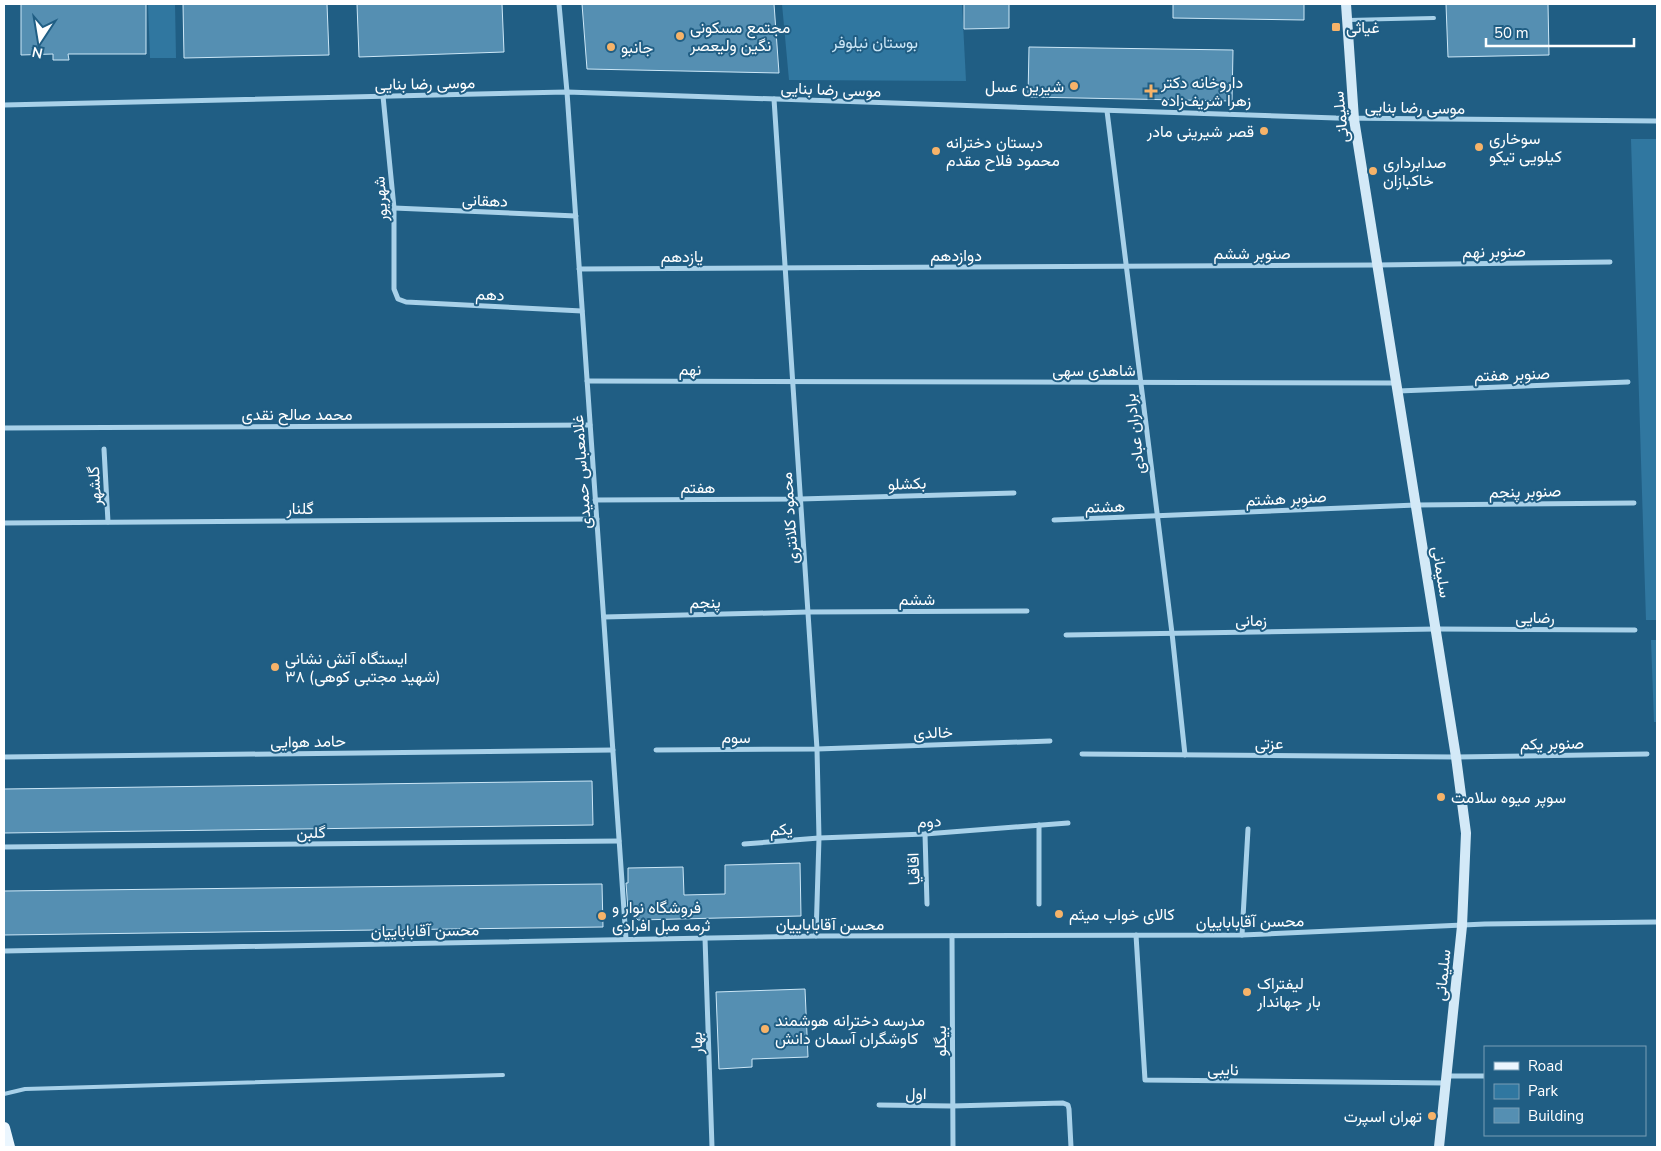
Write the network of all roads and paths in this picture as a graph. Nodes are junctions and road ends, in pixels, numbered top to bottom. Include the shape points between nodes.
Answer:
1 (559, 4) edge
2 (1346, 4) edge
3 (1434, 18) dead end
4 (1348, 20) junction
5 (567, 92) junction
6 (383, 96) junction
7 (774, 100) junction
8 (4, 105) edge
9 (1107, 111) junction
10 (1354, 119) junction
11 (1657, 121) edge
12 (394, 208) junction
13 (576, 216) junction
14 (1610, 262) dead end
15 (1377, 265) junction
16 (1126, 266) junction
17 (785, 268) junction
18 (579, 269) junction
19 (398, 299) joint
20 (582, 311) junction
21 (587, 381) junction
22 (793, 381) junction
23 (1141, 382) junction
24 (1628, 382) dead end
25 (1397, 387) junction
26 (590, 425) junction
27 (4, 428) edge
28 (104, 449) dead end
29 (1014, 492) dead end
30 (800, 499) junction
31 (595, 500) junction
32 (1634, 503) dead end
33 (1416, 504) junction
34 (1157, 516) junction
35 (597, 519) junction
36 (1054, 520) dead end
37 (108, 522) junction
38 (4, 523) edge
39 (1027, 611) dead end
40 (808, 612) junction
41 (604, 617) junction
42 (1436, 629) junction
43 (1635, 630) dead end
44 (1172, 633) junction
45 (1066, 635) dead end
46 (1050, 741) dead end
47 (817, 749) junction
48 (612, 750) junction
49 (656, 750) dead end
50 (1082, 754) dead end
51 (1647, 754) dead end
52 (1185, 755) junction
53 (4, 757) edge
54 (1456, 757) junction
55 (1068, 823) dead end
56 (1039, 825) junction
57 (1248, 829) dead end
58 (925, 834) junction
59 (819, 838) junction
60 (619, 842) junction
61 (744, 844) dead end
62 (4, 847) edge
63 (927, 904) dead end
64 (1039, 904) dead end
65 (1657, 922) edge
66 (1462, 926) junction
67 (1136, 935) junction
68 (1242, 935) junction
69 (816, 936) junction
70 (952, 936) junction
71 (705, 938) junction
72 (626, 939) junction
73 (4, 951) edge
74 (503, 1075) dead end
75 (1484, 1076) edge
76 (1445, 1080) junction
77 (4, 1094) edge
78 (879, 1105) dead end
79 (952, 1106) junction
80 (4, 1128) edge
81 (10, 1147) edge
82 (712, 1147) edge
83 (952, 1147) edge
84 (1071, 1147) edge
85 (1439, 1147) edge

1 - 5 street, غلامعباس حمیدی
2 - 4 main road, سلیمانی
3 - 4 lane
4 - 10 main road, سلیمانی
5 - 6 street, موسی رضا بنایی
5 - 7 street, موسی رضا بنایی
5 - 13 street, غلامعباس حمیدی
6 - 8 street, موسی رضا بنایی
6 - 12 street, شهریور
7 - 9 street, موسی رضا بنایی
7 - 17 street, محمود کلانتری
9 - 10 street, موسی رضا بنایی
9 - 16 street, برادران عبادی
10 - 11 street, موسی رضا بنایی
10 - 15 main road, سلیمانی
12 - 13 street, دهقانی
12 - 19 street, شهریور via 394,289
13 - 18 street, غلامعباس حمیدی
14 - 15 street, صنوبر نهم
15 - 16 street, صنوبر ششم
15 - 25 main road, سلیمانی
16 - 17 street, دوازدهم
16 - 23 street, برادران عبادی
17 - 18 street, یازدهم
17 - 22 street, محمود کلانتری
18 - 20 street, غلامعباس حمیدی
19 - 20 street, دهم
20 - 21 street, غلامعباس حمیدی
21 - 22 street, نهم
21 - 26 street, غلامعباس حمیدی
22 - 23 street, شاهدی سهی
22 - 30 street, محمود کلانتری
23 - 25 street, شاهدی سهی
23 - 34 street, برادران عبادی
24 - 25 street, صنوبر هفتم
25 - 33 main road, سلیمانی
26 - 27 street, محمد صالح نقدی
26 - 31 street, غلامعباس حمیدی
28 - 37 street, گلشهر
29 - 30 street, بکشلو
30 - 31 street, هفتم
30 - 40 street, محمود کلانتری
31 - 35 street, غلامعباس حمیدی
32 - 33 street, صنوبر پنجم
33 - 34 street, صنوبر هشتم
33 - 42 main road, سلیمانی
34 - 36 street, هشتم
34 - 44 street, برادران عبادی
35 - 37 street, گلنار
35 - 41 street, غلامعباس حمیدی
37 - 38 street, گلنار
39 - 40 street, ششم
40 - 41 street, پنجم
40 - 47 street, محمود کلانتری
41 - 48 street, غلامعباس حمیدی
42 - 43 street, رضایی
42 - 44 street, زمانی
42 - 54 main road, سلیمانی
44 - 45 street, زمانی
44 - 52 street, برادران عبادی
46 - 47 street, خالدی
47 - 49 street, سوم
47 - 59 street, محمود کلانتری
48 - 53 street, حامد هوایی
48 - 60 street, غلامعباس حمیدی
50 - 52 street, عزتی
51 - 54 street, صنوبر یکم
52 - 54 street, عزتی
54 - 66 main road, سلیمانی via 1466,833
55 - 56 street, دوم
56 - 58 street, دوم
56 - 64 street
57 - 68 street
58 - 59 street, دوم
58 - 63 street, اقاقیا
59 - 61 street, یکم
59 - 69 street, محمود کلانتری
60 - 62 street, گلبن
60 - 72 street, غلامعباس حمیدی
65 - 66 street, محسن آقاباباییان
66 - 68 street, محسن آقاباباییان
66 - 76 main road, سلیمانی
67 - 68 street, محسن آقاباباییان
67 - 70 street, محسن آقاباباییان
67 - 76 street, نایبی via 1145,1080
69 - 70 street, محسن آقاباباییان
69 - 71 street, محسن آقاباباییان
70 - 79 street, بیگلو
71 - 72 street, محسن آقاباباییان
71 - 82 street, بهار
72 - 73 street, محسن آقاباباییان
74 - 77 lane via 25,1089
75 - 76 street
76 - 85 main road, سلیمانی
78 - 79 street, اول
79 - 83 street, بیگلو
79 - 84 street via 1068,1105
80 - 81 main road

